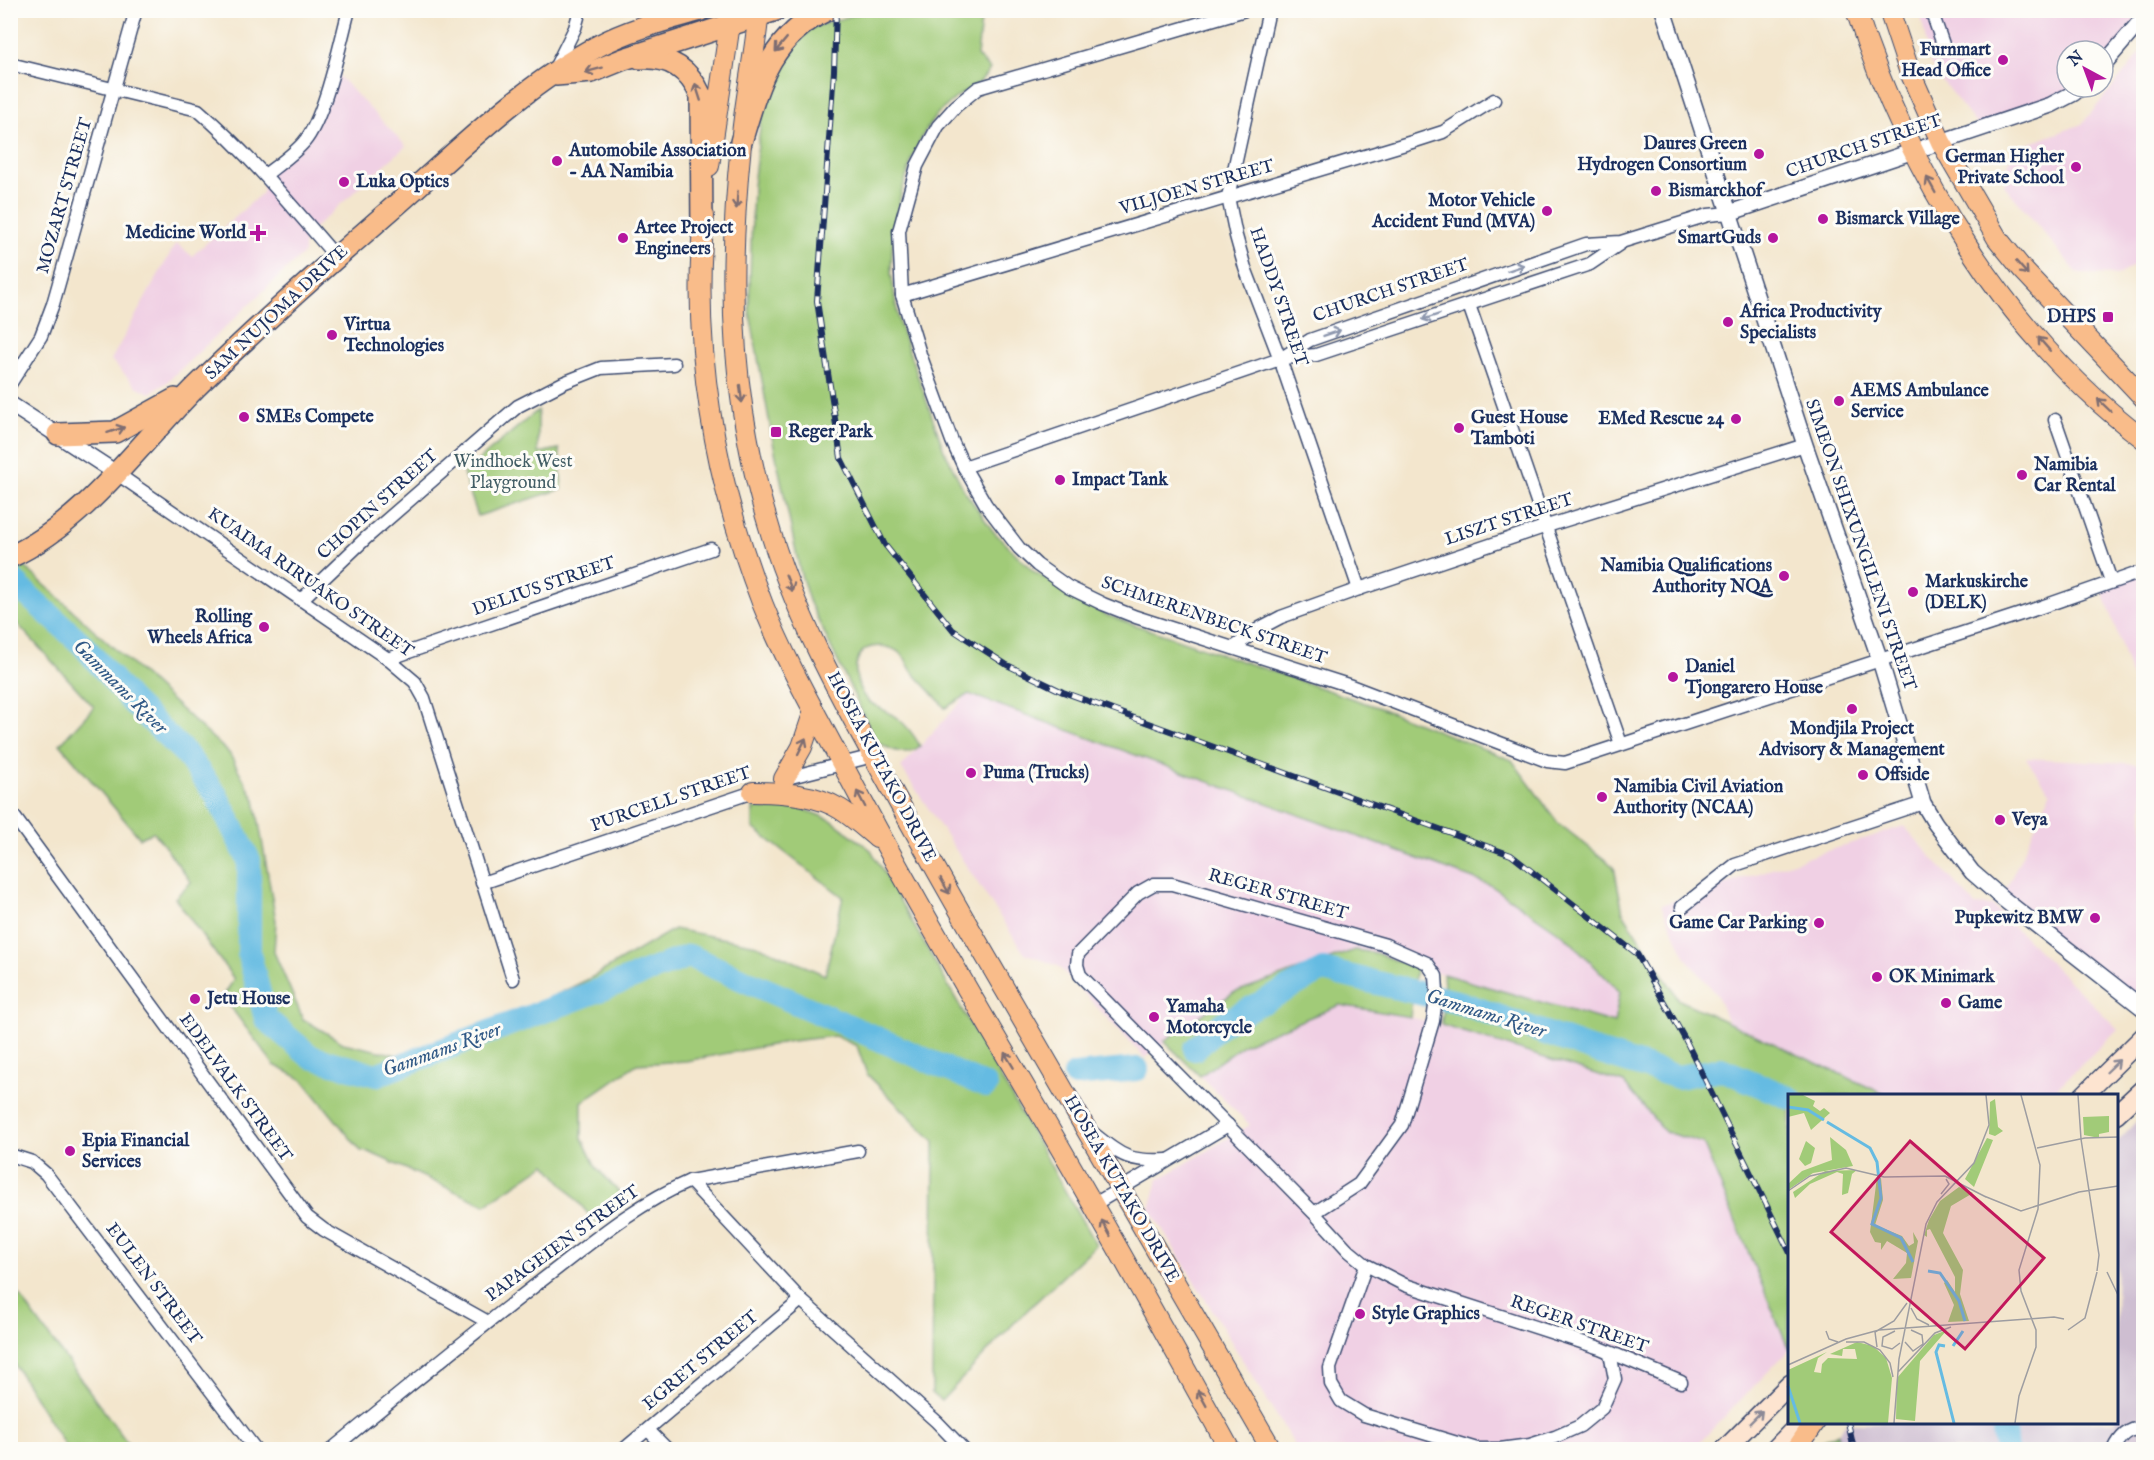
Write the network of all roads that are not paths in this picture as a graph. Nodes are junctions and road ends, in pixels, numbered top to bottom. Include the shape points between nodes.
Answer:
1 (136, 10) edge
2 (349, 10) edge
3 (580, 10) edge
4 (701, 10) edge
5 (827, 10) edge
6 (1245, 10) edge
7 (1269, 10) edge
8 (1663, 10) edge
9 (1856, 10) edge
10 (1888, 10) edge
11 (1931, 10) edge
12 (764, 12) edge
13 (2144, 17) edge
14 (731, 18) edge
15 (1945, 50) dead end
16 (2115, 51) edge
17 (624, 59) junction
18 (10, 64) edge
19 (551, 75) junction
20 (114, 88) junction
21 (2062, 99) edge
22 (1494, 100) dead end
23 (741, 142) junction
24 (1941, 142) junction
25 (1912, 152) junction
26 (266, 176) junction
27 (1228, 197) junction
28 (1729, 213) junction
29 (702, 233) junction
30 (1621, 243) junction
31 (336, 258) junction
32 (902, 295) junction
33 (1469, 305) junction
34 (1280, 359) junction
35 (674, 364) dead end
36 (10, 384) edge
37 (198, 386) junction
38 (2144, 398) edge
39 (10, 404) edge
40 (2055, 420) dead end
41 (58, 434) junction
42 (2144, 439) edge
43 (1804, 444) junction
44 (964, 467) junction
45 (116, 473) junction
46 (1547, 526) junction
47 (711, 549) dead end
48 (17, 554) edge
49 (2144, 571) edge
50 (2111, 581) junction
51 (1359, 589) junction
52 (302, 600) junction
53 (1233, 648) junction
54 (388, 659) junction
55 (1880, 660) junction
56 (814, 711) junction
57 (1621, 744) junction
58 (873, 756) junction
59 (842, 763) junction
60 (784, 779) junction
61 (753, 792) junction
62 (1923, 803) junction
63 (10, 811) edge
64 (884, 843) junction
65 (482, 883) junction
66 (1682, 907) dead end
67 (513, 979) dead end
68 (2144, 1009) edge
69 (2144, 1036) edge
70 (2144, 1088) edge
71 (2084, 1094) edge
72 (2118, 1112) edge
73 (1084, 1125) junction
74 (1228, 1125) junction
75 (858, 1151) dead end
76 (10, 1155) edge
77 (1169, 1160) junction
78 (690, 1181) junction
79 (1121, 1189) junction
80 (1093, 1205) junction
81 (1314, 1213) junction
82 (1366, 1265) junction
83 (801, 1300) junction
84 (488, 1322) junction
85 (1610, 1353) junction
86 (1681, 1382) dead end
87 (1788, 1386) edge
88 (1799, 1424) edge
89 (1814, 1424) edge
90 (2144, 1428) edge
91 (648, 1430) junction
92 (256, 1449) edge
93 (331, 1449) edge
94 (623, 1449) edge
95 (668, 1449) edge
96 (964, 1449) edge
97 (1230, 1449) edge
98 (1272, 1449) edge
99 (1724, 1449) edge
100 (1774, 1449) edge
101 (1796, 1449) edge
102 (2114, 1449) edge

1 - 20 street, MOZART STREET
2 - 26 street via 318,117 305,141
3 - 19 street
4 - 19 highway, SAM NUJOMA DRIVE via 641,27
5 -> 23 highway via 809,19 777,50 765,69
6 - 32 street, SCHMERENBECK STREET via 978,88 956,106 938,126 917,166 899,231
7 - 27 street, HADDY STREET
8 - 28 street, SIMEON SHIXUNGILENI STREET
9 - 25 main road
10 - 24 main road
11 - 15 street
12 - 14 highway
12 - 23 main road, HOSEA KUTAKO DRIVE
13 - 16 street
14 - 17 highway
14 - 29 main road, HOSEA KUTAKO DRIVE via 710,150
17 -> 19 highway via 592,72
29 -> 17 highway via 700,96 694,81 668,61 655,57
18 - 20 street
19 - 31 highway, SAM NUJOMA DRIVE via 487,124
20 - 26 street via 198,110
20 - 36 street, MOZART STREET via 53,304 41,336
21 - 24 street, CHURCH STREET
22 - 27 street, VILJOEN STREET via 1443,132
23 -> 58 main road, HOSEA KUTAKO DRIVE via 733,269 735,346 755,475 773,541 806,624
24 - 25 street, CHURCH STREET
24 -> 38 main road via 1997,238
25 - 28 street, CHURCH STREET
42 -> 25 main road via 2067,371 2020,317 1969,248
26 - 31 street
27 - 32 street, VILJOEN STREET
27 - 34 street, HADDY STREET via 1245,268
28 - 30 street, CHURCH STREET via 1708,215
28 - 43 street, SIMEON SHIXUNGILENI STREET
29 - 56 main road, HOSEA KUTAKO DRIVE via 701,336 722,481 764,608
30 - 33 street, CHURCH STREET via 1590,264
34 -> 30 street, CHURCH STREET via 1310,340 1575,247
31 - 37 highway, SAM NUJOMA DRIVE
32 - 44 street, SCHMERENBECK STREET via 924,365
33 -> 34 street, CHURCH STREET via 1316,355
33 - 46 street
34 - 44 street, CHURCH STREET
34 - 51 street, HADDY STREET
35 - 52 street, CHOPIN STREET via 601,368 518,406 366,538
41 -> 37 highway via 115,432
37 - 45 highway, SAM NUJOMA DRIVE
39 - 41 street, KUAIMA RIRUAKO STREET
40 - 50 street
41 - 45 street, KUAIMA RIRUAKO STREET
43 - 46 street, LISZT STREET
43 - 55 street, SIMEON SHIXUNGILENI STREET
44 - 53 street, SCHMERENBECK STREET via 1019,548 1068,587 1137,617
45 - 48 highway, SAM NUJOMA DRIVE via 71,516
45 - 52 street, KUAIMA RIRUAKO STREET
46 - 51 street, LISZT STREET
46 - 57 street
47 - 54 street, DELIUS STREET
49 - 50 street, SCHMERENBECK STREET
50 - 55 street, SCHMERENBECK STREET
51 - 53 street, LISZT STREET via 1281,617
52 - 54 street, KUAIMA RIRUAKO STREET
53 - 57 street, SCHMERENBECK STREET via 1351,687 1547,761 1565,763
54 - 65 street, KUAIMA RIRUAKO STREET via 415,682 424,698
55 - 57 street, SCHMERENBECK STREET
55 - 62 street, SIMEON SHIXUNGILENI STREET
56 - 59 main road, HOSEA KUTAKO DRIVE
60 -> 56 main road via 802,747
58 - 59 street, PURCELL STREET
58 -> 73 main road, HOSEA KUTAKO DRIVE
59 - 60 street, PURCELL STREET
64 -> 59 main road, HOSEA KUTAKO DRIVE
60 - 61 street, PURCELL STREET
61 - 64 main road via 791,794 839,808
61 - 65 street, PURCELL STREET
62 - 66 street via 1735,865
62 - 68 street, SIMEON SHIXUNGILENI STREET via 1972,872
63 - 84 street, EDELVALK STREET via 307,1217
80 -> 64 main road, HOSEA KUTAKO DRIVE
65 - 67 street, KUAIMA RIRUAKO STREET
71 -> 69 main road
70 - 72 main road
73 - 77 street via 1118,1154 1142,1161
73 - 79 main road, HOSEA KUTAKO DRIVE
74 - 77 street
74 - 81 street, REGER STREET
74 - 81 street, REGER STREET via 1078,970 1078,954 1138,893 1154,884 1172,884 1386,945 1427,963 1436,976 1433,1021 1402,1125 1359,1184
75 - 78 street, PAPAGEIEN STREET
76 - 92 street, EULEN STREET via 32,1162 46,1174
77 - 79 street
78 - 83 street
78 - 84 street, PAPAGEIEN STREET via 616,1223
79 - 80 street
79 - 98 main road, HOSEA KUTAKO DRIVE
97 -> 80 main road, HOSEA KUTAKO DRIVE
81 - 82 street, REGER STREET
82 - 85 street, REGER STREET via 1405,1285
82 - 85 street via 1330,1368 1331,1384 1341,1401 1364,1415 1477,1449 1530,1445 1580,1426 1602,1408 1615,1379
83 - 91 street, EGRET STREET
83 - 96 street
84 - 93 street, PAPAGEIEN STREET
85 - 86 street, REGER STREET
99 -> 87 main road
88 - 100 main road
89 - 101 main road
90 - 102 street via 2122,1436
91 - 94 street, EGRET STREET
91 - 95 street

